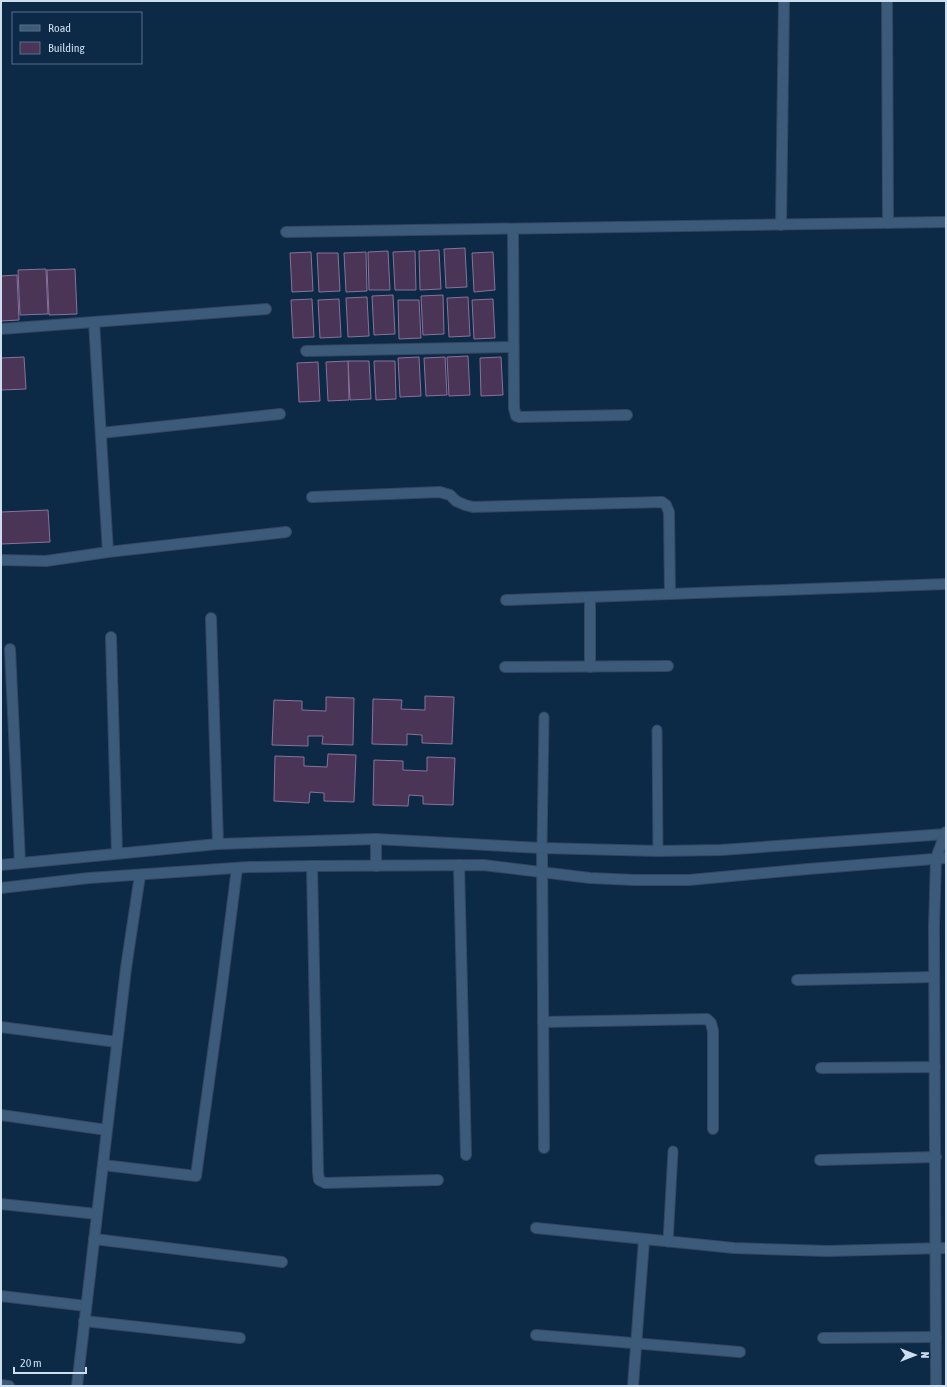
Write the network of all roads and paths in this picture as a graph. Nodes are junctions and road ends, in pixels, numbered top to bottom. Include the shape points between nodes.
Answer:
1 (784, 1) edge
2 (887, 1) edge
3 (946, 222) edge
4 (888, 223) junction
5 (781, 225) junction
6 (513, 229) junction
7 (286, 232) dead end
8 (266, 309) dead end
9 (94, 322) junction
10 (1, 329) edge
11 (513, 347) junction
12 (306, 351) dead end
13 (280, 414) dead end
14 (627, 415) dead end
15 (101, 433) junction
16 (312, 497) dead end
17 (286, 532) dead end
18 (108, 552) junction
19 (1, 560) edge
20 (946, 584) edge
21 (670, 594) junction
22 (590, 597) junction
23 (506, 600) dead end
24 (211, 618) dead end
25 (111, 637) dead end
26 (10, 649) dead end
27 (668, 666) dead end
28 (505, 667) dead end
29 (590, 667) junction
30 (544, 717) dead end
31 (657, 730) dead end
32 (946, 833) edge
33 (376, 839) junction
34 (218, 844) junction
35 (542, 848) junction
36 (658, 851) junction
37 (117, 853) junction
38 (941, 858) edge
39 (20, 863) junction
40 (1, 865) edge
41 (459, 865) junction
42 (312, 866) junction
43 (376, 866) junction
44 (237, 868) junction
45 (542, 872) junction
46 (140, 875) junction
47 (1, 888) edge
48 (934, 977) junction
49 (796, 980) dead end
50 (543, 1022) junction
51 (1, 1027) edge
52 (118, 1042) junction
53 (935, 1067) junction
54 (821, 1068) dead end
55 (1, 1115) edge
56 (713, 1129) dead end
57 (107, 1130) junction
58 (544, 1148) dead end
59 (673, 1151) dead end
60 (466, 1156) dead end
61 (936, 1157) junction
62 (820, 1160) dead end
63 (103, 1165) junction
64 (438, 1180) dead end
65 (1, 1204) edge
66 (97, 1214) junction
67 (536, 1228) dead end
68 (94, 1239) junction
69 (644, 1240) junction
70 (668, 1242) junction
71 (941, 1248) edge
72 (282, 1262) dead end
73 (1, 1296) edge
74 (86, 1306) junction
75 (84, 1321) junction
76 (536, 1335) dead end
77 (936, 1337) junction
78 (240, 1338) dead end
79 (823, 1338) dead end
80 (637, 1342) junction
81 (740, 1352) dead end
82 (1, 1385) edge
83 (9, 1386) edge
84 (77, 1386) edge
85 (633, 1386) edge
86 (936, 1386) edge

1 - 5 street
2 - 4 street
3 - 4 street
4 - 5 street
5 - 6 street
6 - 7 street
6 - 11 street
8 - 9 street
9 - 10 street
9 - 15 street
11 - 12 street
11 - 14 street via 516,416
13 - 15 street
15 - 18 street
16 - 21 street via 440,492 465,505 473,506 662,502 669,512
17 - 18 street
18 - 19 street via 46,561
20 - 21 street
21 - 22 street
22 - 23 street
22 - 29 street
24 - 34 street
25 - 37 street
26 - 39 street
27 - 29 street
28 - 29 street
30 - 35 lane
31 - 36 lane
32 - 36 street via 721,850
32 - 38 street
33 - 34 street
33 - 35 street
33 - 43 street
34 - 37 street
35 - 36 street
35 - 45 street
37 - 39 street
38 - 45 street via 689,880 590,878
38 - 48 street via 934,928
39 - 40 street
41 - 43 street
41 - 45 street via 483,865
41 - 60 street
42 - 43 street
42 - 44 street
42 - 64 street via 319,1180 325,1183
44 - 46 street
44 - 63 street via 196,1176
45 - 50 street
46 - 47 street
46 - 52 street
48 - 49 street
48 - 53 street
50 - 56 street via 707,1019 713,1031
50 - 58 street
51 - 52 street
52 - 57 street
53 - 54 street
53 - 61 street
55 - 57 street
57 - 63 street
59 - 70 lane
61 - 62 street
61 - 71 street
63 - 66 street
65 - 66 street
66 - 68 street
67 - 69 street
68 - 72 street
68 - 74 street
69 - 70 street
69 - 80 street
70 - 71 street via 734,1248 828,1251
71 - 77 street
73 - 74 street
74 - 75 street
75 - 78 street
75 - 84 street
76 - 80 street
77 - 79 street
77 - 86 street
80 - 81 street
80 - 85 street
82 - 83 street

